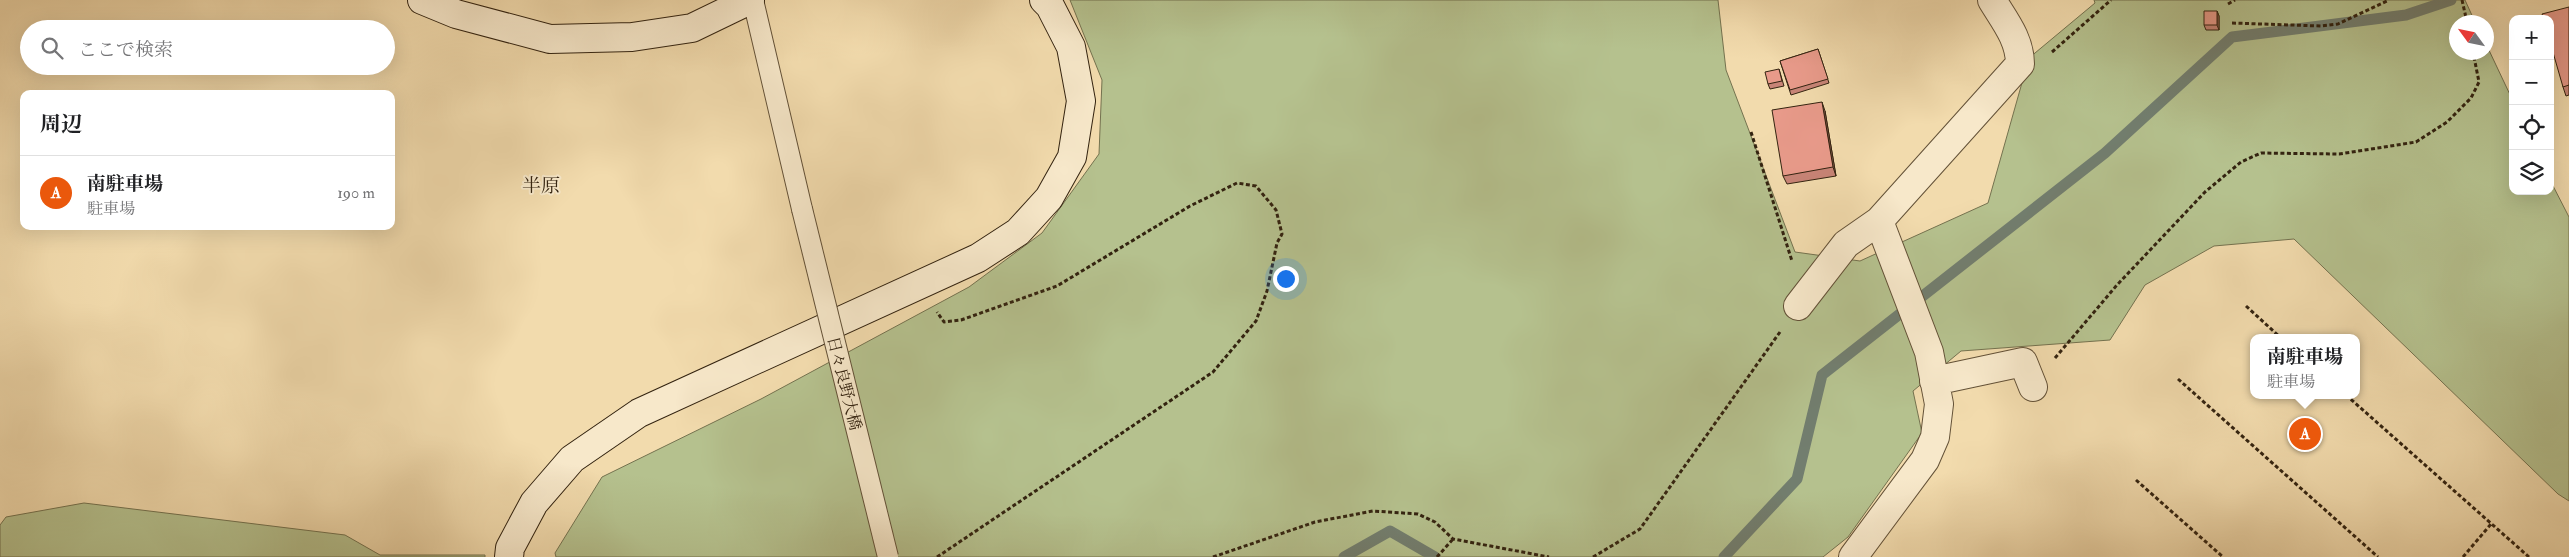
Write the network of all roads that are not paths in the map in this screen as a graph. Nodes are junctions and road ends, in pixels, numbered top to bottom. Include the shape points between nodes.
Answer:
1 (422, 0) edge
2 (751, 0) edge
3 (1044, 0) edge
4 (1992, 0) edge
5 (1879, 220) junction
6 (1798, 306) road end
7 (2030, 378) road end
8 (1934, 381) junction
9 (509, 557) edge
10 (888, 557) edge
11 (1853, 557) edge

1 - 2 street via 456,14 550,39 632,37 692,28
2 - 10 lane, 日々良野大橋, bridge
3 - 9 street via 1071,47 1081,101 1072,157 1049,198 1018,232 978,258 639,413 572,459 534,503 510,548
4 - 5 street via 2015,37 2020,50 2020,64
5 - 6 street via 1846,244
5 - 8 street via 1929,352
7 - 8 street via 2023,362
8 - 11 street via 1939,404 1935,437 1925,460

